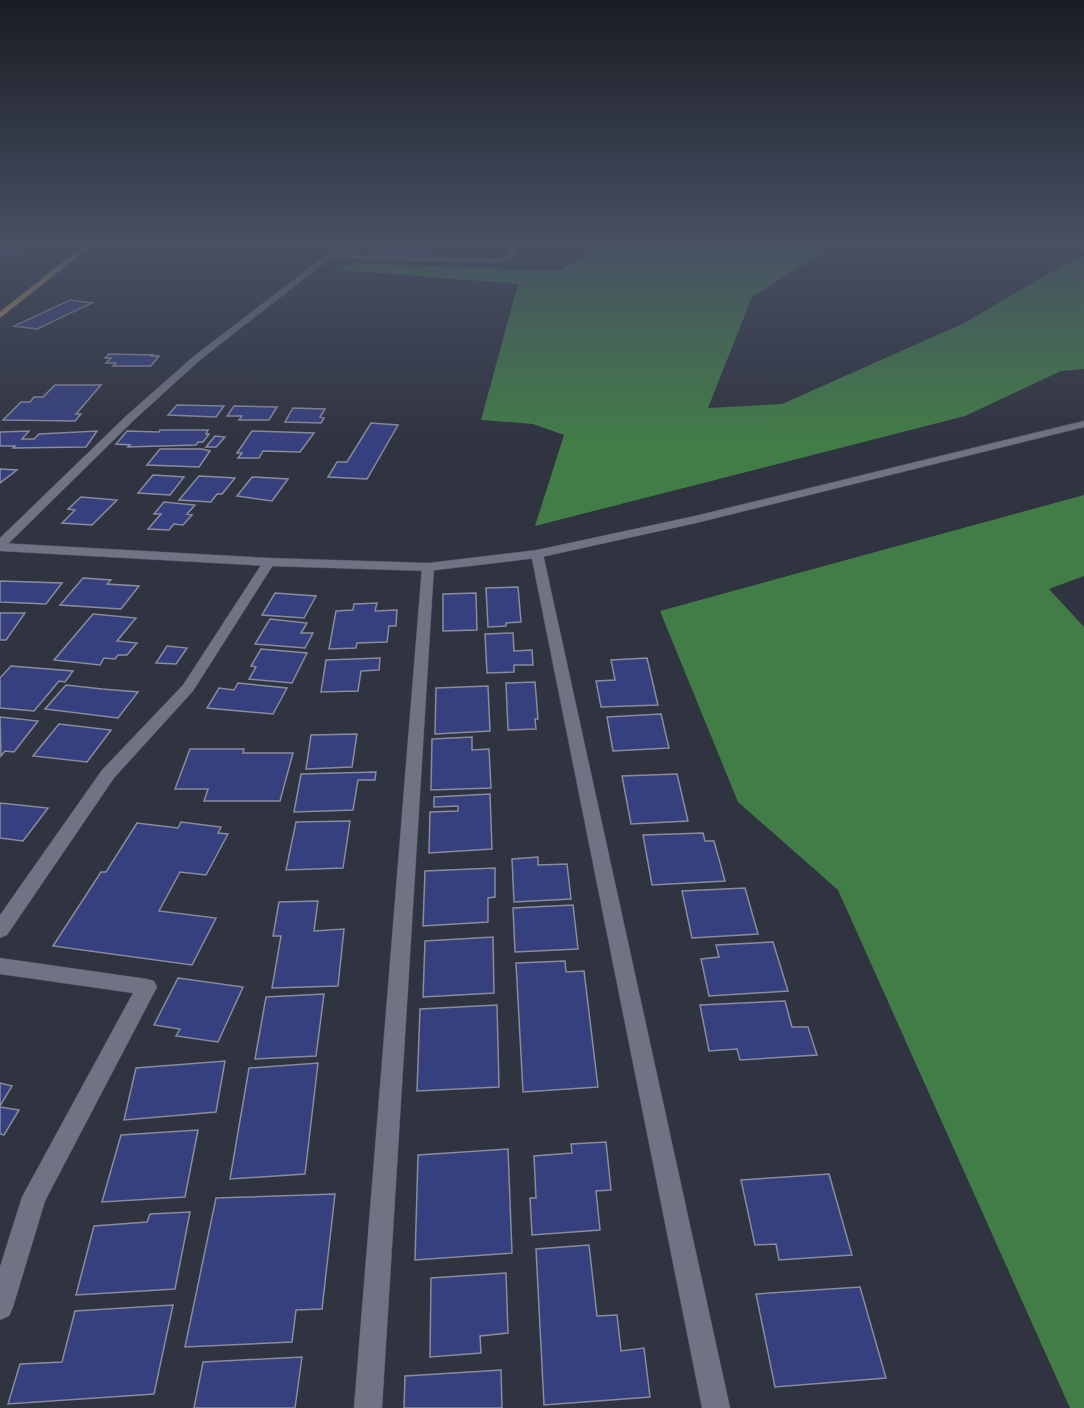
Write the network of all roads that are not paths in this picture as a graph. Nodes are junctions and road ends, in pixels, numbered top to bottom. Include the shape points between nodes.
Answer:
1 (257, 312) edge
2 (1084, 424) edge
3 (0, 546) edge
4 (537, 554) junction
5 (269, 562) junction
6 (428, 567) junction
7 (0, 930) edge
8 (0, 966) edge
9 (0, 1307) edge
10 (368, 1408) edge
11 (716, 1408) edge

1 - 3 street via 130,418
2 - 4 street
3 - 5 street
4 - 6 street
4 - 11 street
5 - 6 street
5 - 7 street via 188,688 108,774
6 - 10 street
8 - 9 street via 147,987 34,1197

